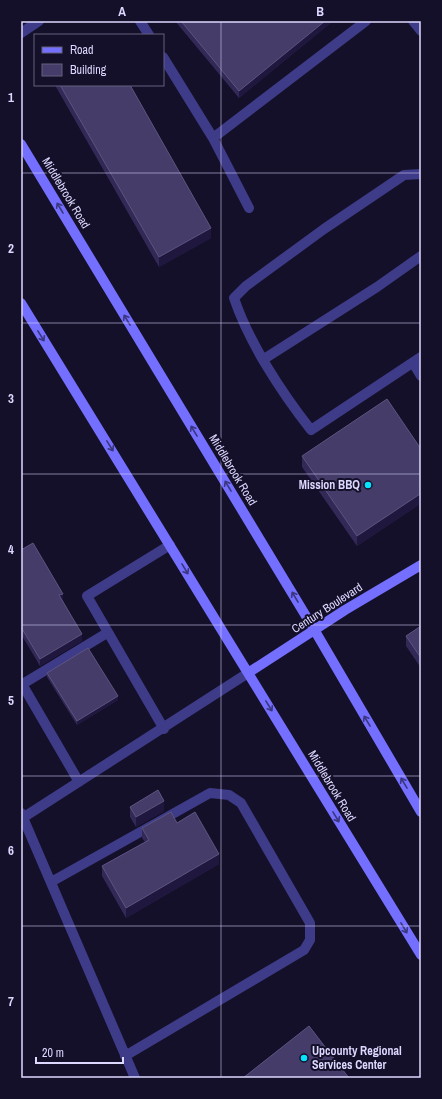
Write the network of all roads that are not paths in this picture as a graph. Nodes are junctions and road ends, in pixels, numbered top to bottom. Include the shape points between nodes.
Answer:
1 (39, 21) edge
2 (140, 21) edge
3 (366, 21) edge
4 (413, 21) edge
5 (421, 31) edge
6 (21, 33) edge
7 (148, 34) edge
8 (164, 59) edge
9 (213, 138) junction
10 (21, 144) edge
11 (421, 174) edge
12 (249, 208) dead end
13 (421, 256) edge
14 (21, 302) edge
15 (264, 359) junction
16 (417, 360) edge
17 (421, 376) edge
18 (170, 545) junction
19 (421, 565) edge
20 (315, 631) junction
21 (107, 633) junction
22 (248, 673) junction
23 (22, 684) edge
24 (164, 729) junction
25 (79, 782) junction
26 (421, 812) edge
27 (22, 816) edge
28 (51, 882) junction
29 (421, 955) edge
30 (125, 1056) junction
31 (135, 1078) edge

1 - 6 street
2 - 7 street
3 - 9 street
4 - 5 street
8 - 9 street
9 - 12 street
20 -> 10 main road, Middlebrook Road
11 - 15 street via 404,175 324,229 246,286 234,298 241,318
13 - 15 street
14 -> 18 main road, Middlebrook Road
15 - 16 street via 287,400 311,430
16 - 17 street
18 - 21 street via 87,596
18 -> 22 main road, Middlebrook Road
19 - 20 main road, Century Boulevard
20 - 22 main road, Century Boulevard
26 -> 20 main road, Middlebrook Road
21 - 23 street
21 - 24 street
22 - 24 street
22 -> 29 main road, Middlebrook Road
23 - 25 street
24 - 25 street
25 - 27 street
27 - 28 street
28 - 30 street
28 - 30 street via 210,793 229,795 241,803 310,924 310,940 304,950
30 - 31 street

